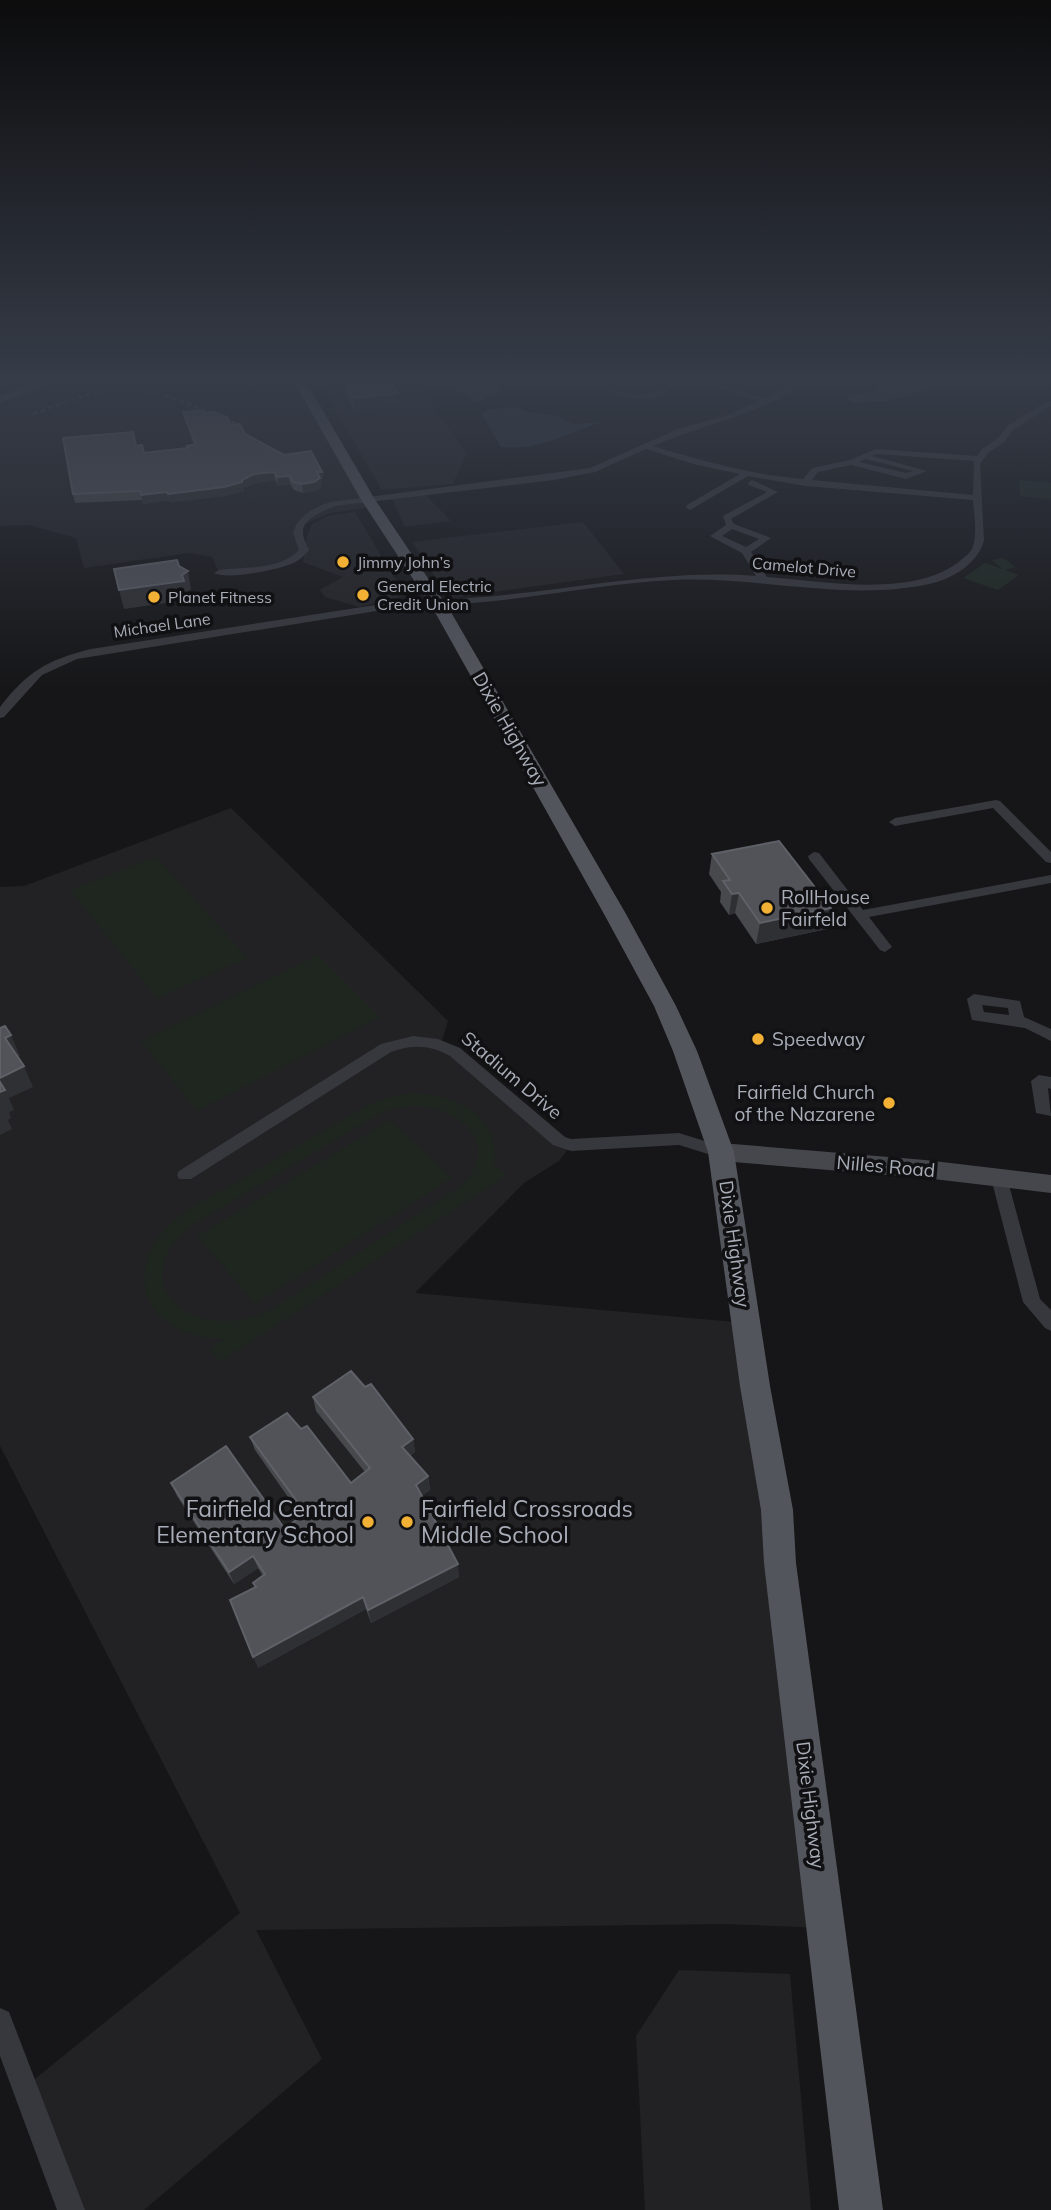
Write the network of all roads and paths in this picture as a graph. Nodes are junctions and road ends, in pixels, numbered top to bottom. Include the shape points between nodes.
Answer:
1 (358, 483) edge
2 (492, 483) edge
3 (728, 483) edge
4 (758, 483) edge
5 (808, 483) edge
6 (977, 483) edge
7 (367, 498) junction
8 (978, 498) junction
9 (690, 507) dead end
10 (731, 526) junction
11 (746, 551) junction
12 (219, 573) dead end
13 (763, 579) junction
14 (435, 602) junction
15 (0, 715) edge
16 (895, 822) dead end
17 (814, 856) dead end
18 (1051, 859) edge
19 (1051, 879) edge
20 (859, 915) junction
21 (885, 947) dead end
22 (1017, 1020) dead end
23 (1051, 1036) edge
24 (1051, 1083) edge
25 (1051, 1110) edge
26 (721, 1152) junction
27 (185, 1175) dead end
28 (999, 1178) junction
29 (1051, 1184) edge
30 (1051, 1323) edge
31 (0, 2021) edge
32 (71, 2210) edge
33 (862, 2210) edge

1 - 7 main road, Dixie Highway
2 - 7 street
3 - 9 street
4 - 10 street via 774,492 726,518
5 - 8 street
6 - 8 street, Camelot Drive
7 - 12 street via 333,504 310,515 299,529 304,550 291,562
7 - 14 main road, Dixie Highway
8 - 13 street, Camelot Drive via 976,552 942,576 873,588
10 - 11 street via 715,536
10 - 11 street via 765,538
11 - 13 street
13 - 14 street, Camelot Drive via 673,577
14 - 15 street, Michael Lane via 57,660 34,673
14 - 26 main road, Dixie Highway via 665,1006
16 - 18 street via 996,804
17 - 20 street
19 - 20 street
20 - 21 street
22 - 23 street
24 - 25 street via 1039,1081 1042,1109
26 - 27 street, Stadium Drive via 680,1139 571,1145 559,1141 455,1052 421,1040 386,1048
26 - 28 street, Nilles Road
26 - 33 main road, Dixie Highway via 777,1510
28 - 29 street, Nilles Road
28 - 30 street via 1032,1303
31 - 32 street

